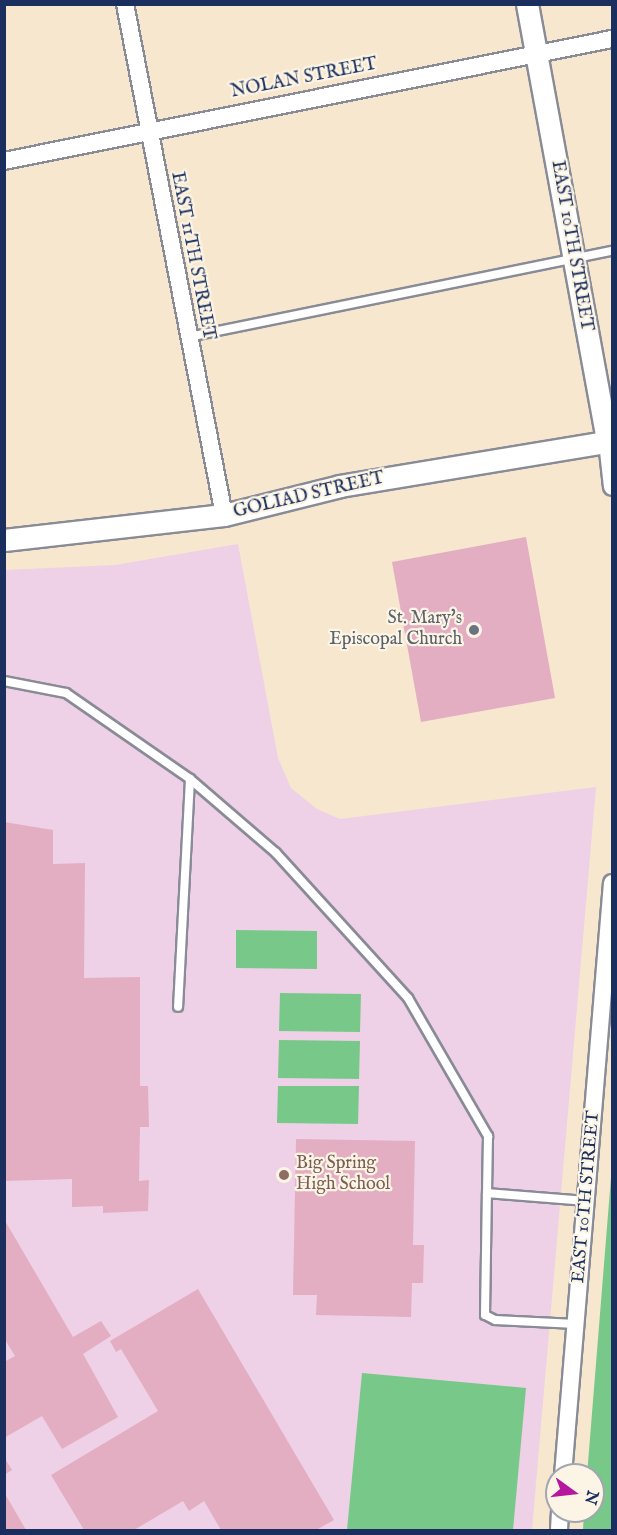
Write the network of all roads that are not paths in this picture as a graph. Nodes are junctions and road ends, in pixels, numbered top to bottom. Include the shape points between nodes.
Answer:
1 (125, 4) edge
2 (527, 4) edge
3 (612, 39) edge
4 (535, 53) junction
5 (147, 130) junction
6 (4, 161) edge
7 (612, 251) edge
8 (573, 259) junction
9 (188, 337) junction
10 (610, 442) edge
11 (612, 487) edge
12 (224, 515) junction
13 (4, 540) edge
14 (4, 681) edge
15 (190, 779) junction
16 (612, 883) edge
17 (178, 1007) dead end
18 (487, 1193) junction
19 (586, 1201) junction
20 (576, 1324) junction
21 (564, 1463) edge

1 - 5 street, EAST 11TH STREET
2 - 4 street, EAST 10TH STREET
3 - 4 street, NOLAN STREET
4 - 5 street, NOLAN STREET
4 - 8 street, EAST 10TH STREET
5 - 6 street, NOLAN STREET
5 - 9 street, EAST 11TH STREET
7 - 8 lane
8 - 9 lane
8 - 10 street, EAST 10TH STREET
9 - 12 street, EAST 11TH STREET
10 - 11 street, EAST 10TH STREET
10 - 12 street, GOLIAD STREET via 340,486
12 - 13 street, GOLIAD STREET
14 - 15 lane via 66,693
15 - 17 lane
15 - 18 lane via 276,853 408,998 488,1136
16 - 19 street, EAST 10TH STREET
18 - 19 lane
18 - 20 lane via 485,1315 495,1320
19 - 20 street, EAST 10TH STREET
20 - 21 street, EAST 10TH STREET

